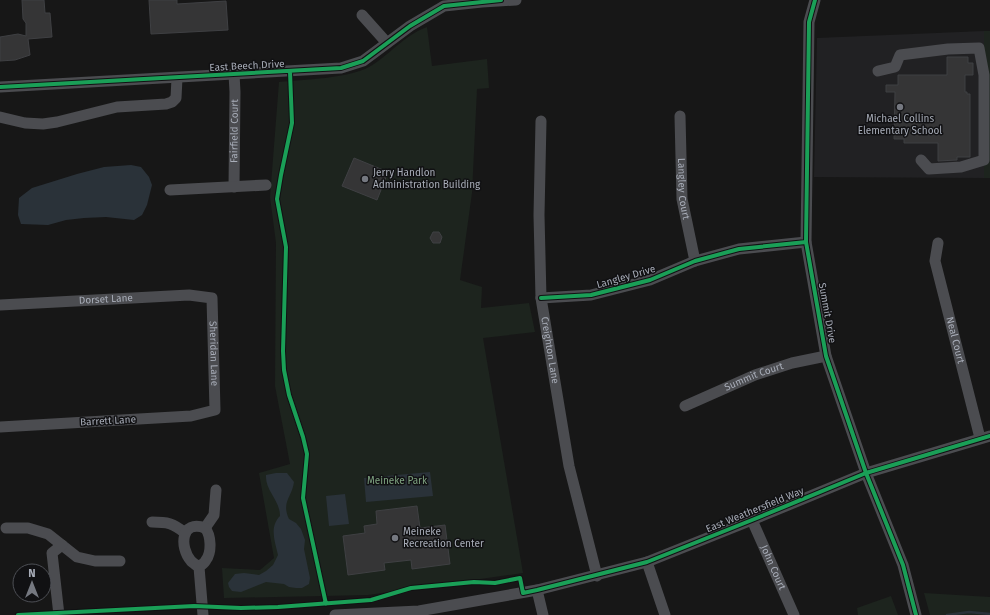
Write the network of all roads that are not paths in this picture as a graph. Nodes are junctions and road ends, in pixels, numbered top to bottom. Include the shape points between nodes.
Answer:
1 (516, 0) edge
2 (815, 0) edge
3 (362, 15) dead end
4 (387, 43) junction
5 (878, 71) dead end
6 (234, 74) junction
7 (177, 78) junction
8 (0, 87) edge
9 (680, 116) dead end
10 (0, 117) edge
11 (541, 121) dead end
12 (921, 160) dead end
13 (266, 185) dead end
14 (234, 187) junction
15 (170, 190) dead end
16 (806, 242) junction
17 (938, 243) dead end
18 (695, 261) junction
19 (212, 298) joint
20 (541, 298) junction
21 (0, 305) edge
22 (826, 356) junction
23 (685, 406) dead end
24 (215, 410) joint
25 (0, 427) edge
26 (985, 437) edge
27 (866, 473) junction
28 (216, 490) dead end
29 (752, 520) junction
30 (152, 522) dead end
31 (6, 528) dead end
32 (204, 528) junction
33 (185, 533) junction
34 (62, 545) junction
35 (120, 561) dead end
36 (648, 562) junction
37 (198, 567) junction
38 (596, 576) junction
39 (537, 590) junction
40 (420, 613) edge
41 (59, 615) edge
42 (203, 615) edge
43 (335, 615) edge
44 (543, 615) edge
45 (665, 615) edge
46 (794, 615) edge
47 (916, 615) edge

1 - 4 street, East Beech Drive via 444,6
2 - 16 street, Summit Drive via 809,22
3 - 4 street
4 - 6 street, East Beech Drive via 363,61 340,68
5 - 12 street via 895,67 900,56 948,49 979,48 984,75 984,160 961,167 929,169
6 - 7 street, East Beech Drive
6 - 14 street, Fairfield Court
7 - 8 street, East Beech Drive
7 - 10 street via 176,98 166,104 117,107 43,124 30,124
9 - 18 street, Langley Court via 682,199
11 - 20 street, Creighton Lane via 538,215
13 - 14 street
14 - 15 street
16 - 18 street, Langley Drive via 739,249
16 - 22 street, Summit Drive
17 - 26 street, Neal Court via 935,261
18 - 20 street, Langley Drive via 650,280 591,295
19 - 21 street, Dorset Lane via 189,295
19 - 24 street, Sheridan Lane
20 - 38 street, Creighton Lane via 569,466
22 - 23 street, Summit Court via 792,362 755,375
22 - 27 street, Summit Drive
24 - 25 street, Barrett Lane via 191,416
26 - 27 street, East Weathersfield Way
27 - 29 street, East Weathersfield Way
27 - 47 street, Summit Drive via 903,565
28 - 32 street via 214,515
29 - 36 street, East Weathersfield Way
29 - 46 street, John Court
30 - 33 street via 166,522 177,526
31 - 34 street via 28,528 48,534
32 - 33 street via 194,526 188,528
32 - 37 street via 208,532 210,552 206,561
33 - 37 street via 185,551
34 - 35 street via 77,557 95,561
34 - 41 street via 52,553
36 - 38 street, East Weathersfield Way
36 - 45 street
37 - 42 street
38 - 39 street, East Weathersfield Way
39 - 40 street, East Weathersfield Way
39 - 44 street
40 - 43 street, East Weathersfield Way

